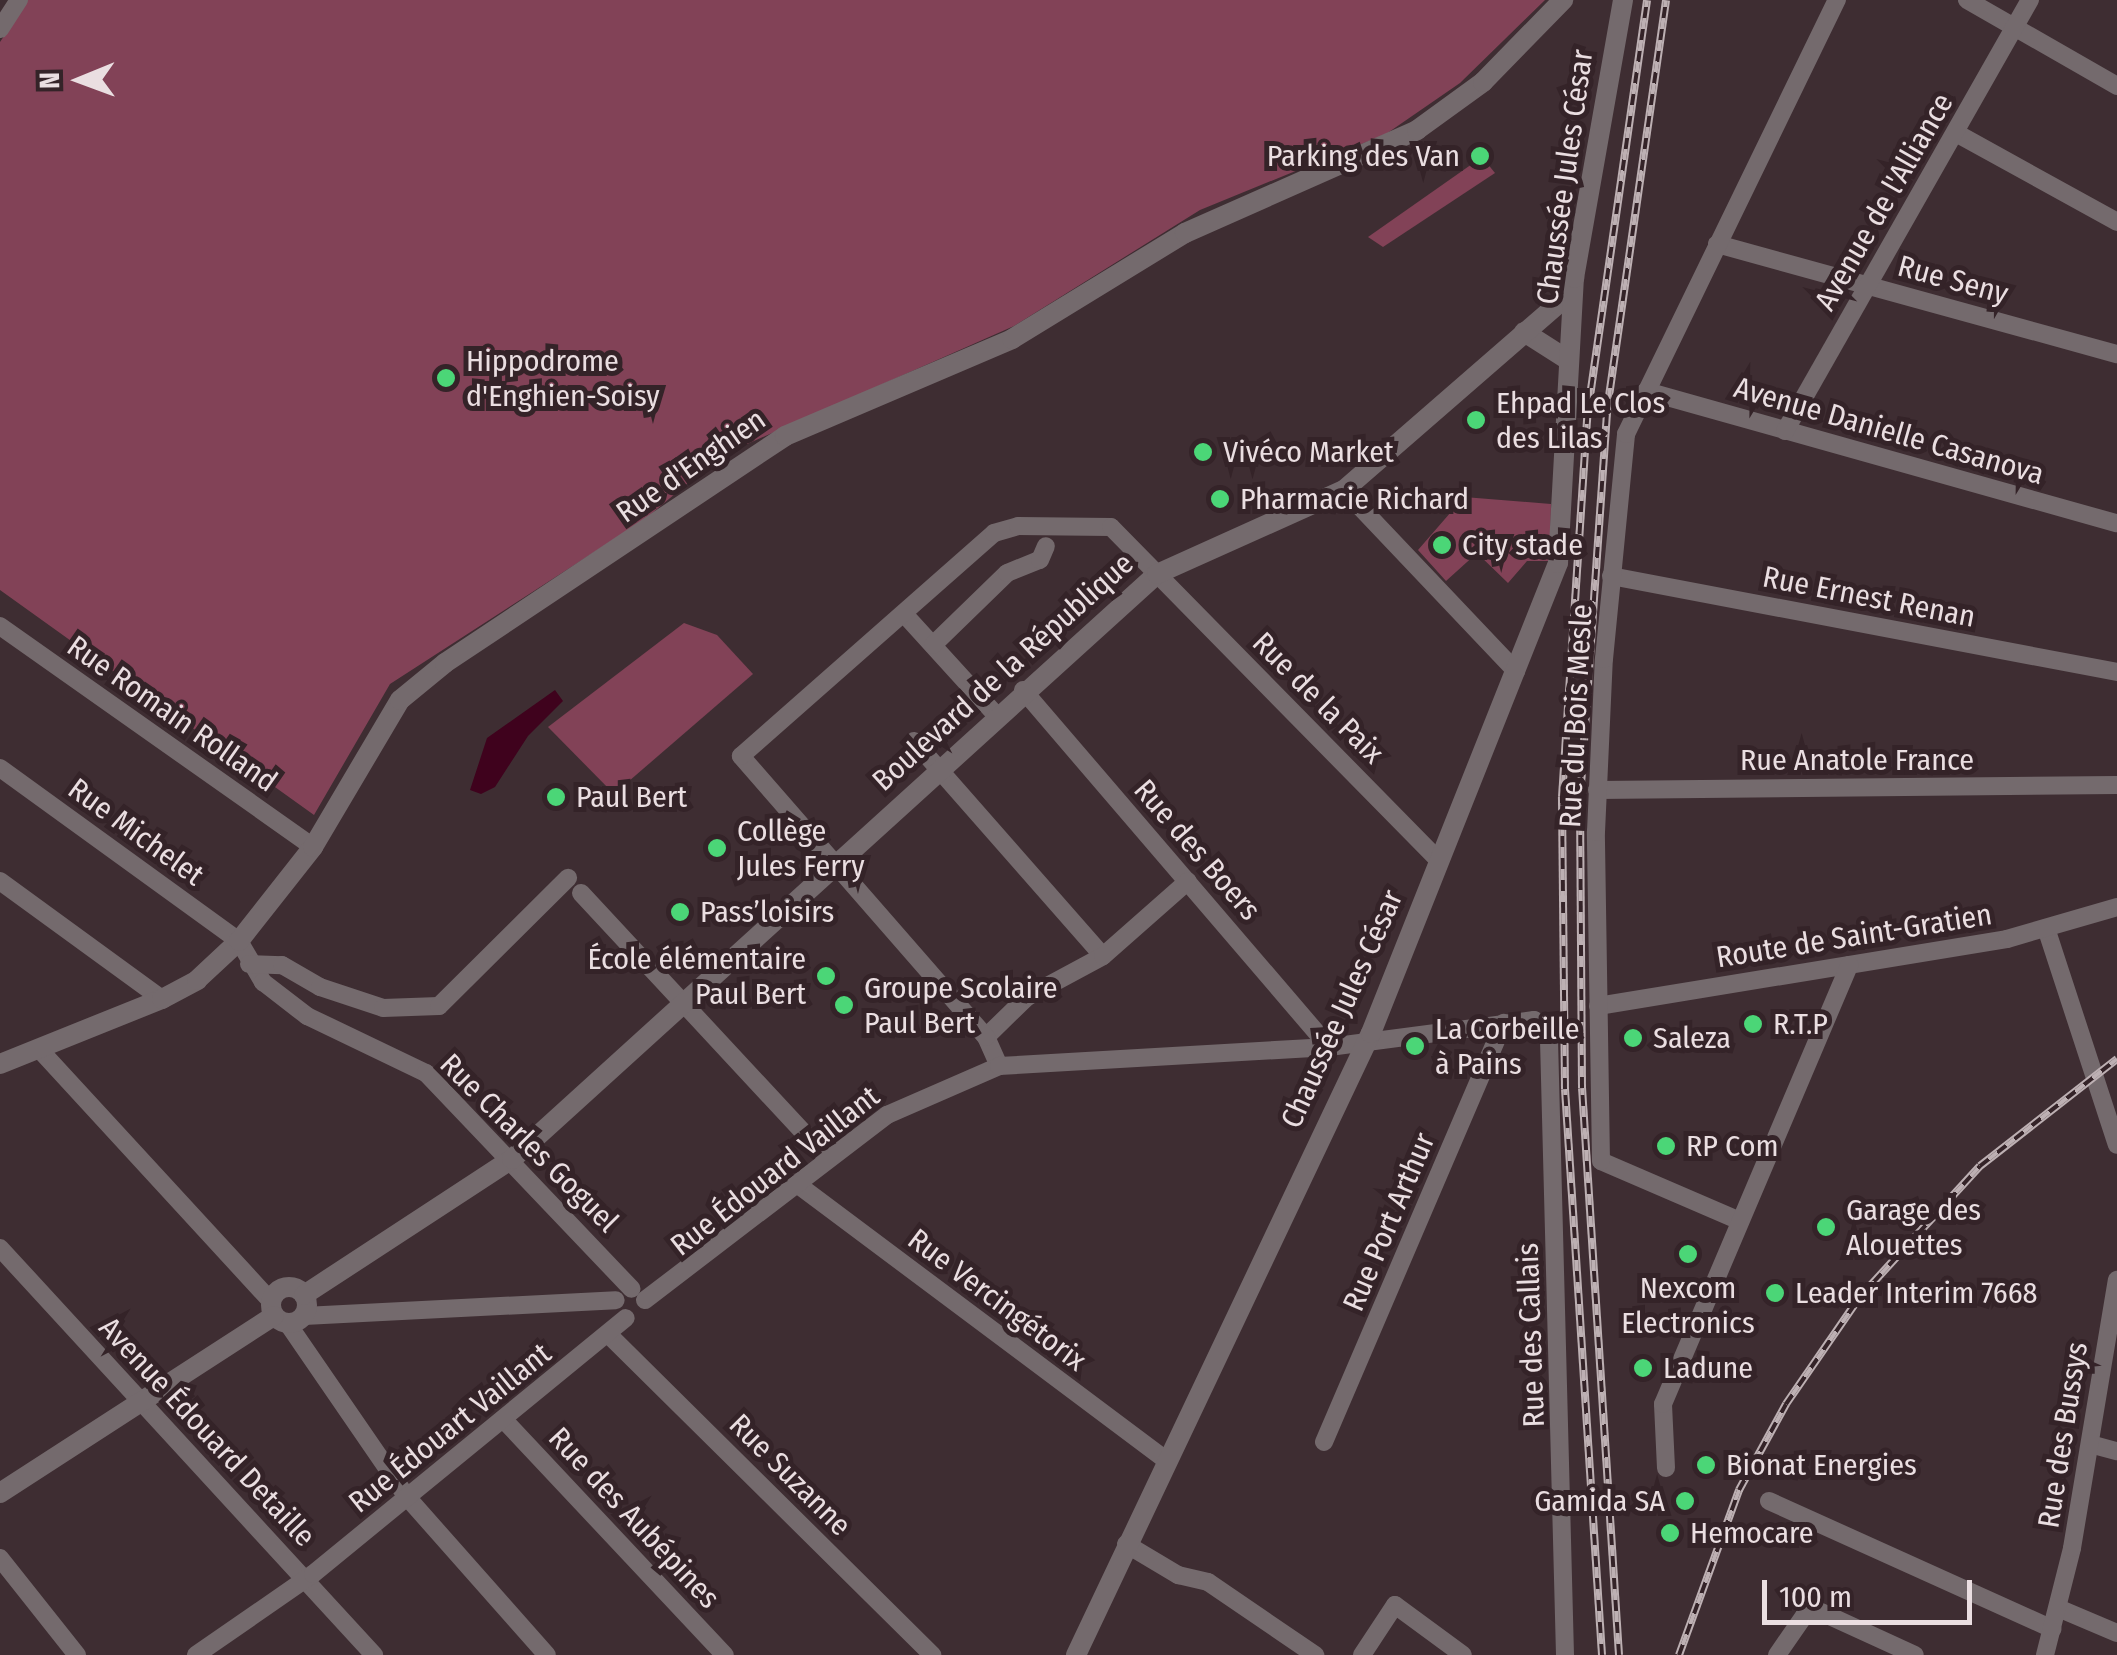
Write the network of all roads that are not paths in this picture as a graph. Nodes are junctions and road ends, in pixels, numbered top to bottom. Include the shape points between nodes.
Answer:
1 (19, 0) edge
2 (1563, 0) edge
3 (1837, 0) edge
4 (1967, 0) edge
5 (2030, 0) edge
6 (1622, 1) edge
7 (2015, 26) junction
8 (0, 29) edge
9 (2117, 86) edge
10 (1956, 133) junction
11 (2117, 222) edge
12 (1717, 244) junction
13 (1574, 278) junction
14 (1867, 285) junction
15 (1524, 332) junction
16 (2117, 354) edge
17 (1568, 360) junction
18 (1646, 391) junction
19 (1786, 431) junction
20 (1344, 490) junction
21 (2117, 524) edge
22 (1046, 546) dead end
23 (1157, 574) junction
24 (1611, 576) junction
25 (906, 616) junction
26 (0, 626) edge
27 (932, 645) junction
28 (1516, 670) junction
29 (2117, 672) edge
30 (1023, 690) junction
31 (996, 715) junction
32 (914, 741) dead end
33 (0, 768) edge
34 (938, 769) junction
35 (2117, 785) edge
36 (1597, 790) junction
37 (313, 846) junction
38 (1440, 860) junction
39 (833, 866) junction
40 (568, 878) dead end
41 (0, 880) edge
42 (1188, 880) junction
43 (581, 894) dead end
44 (2117, 907) edge
45 (2046, 928) junction
46 (240, 941) junction
47 (1104, 956) junction
48 (249, 964) junction
49 (1849, 965) junction
50 (162, 999) junction
51 (683, 1004) junction
52 (1598, 1006) junction
53 (1534, 1020) joint
54 (1504, 1023) junction
55 (986, 1037) junction
56 (1364, 1044) junction
57 (1329, 1047) junction
58 (40, 1050) junction
59 (0, 1064) edge
60 (999, 1066) junction
61 (2117, 1145) edge
62 (512, 1159) junction
63 (828, 1159) junction
64 (797, 1184) junction
65 (1740, 1221) junction
66 (0, 1248) edge
67 (2117, 1280) edge
68 (631, 1296) junction
69 (288, 1310) junction
70 (626, 1318) junction
71 (609, 1335) junction
72 (139, 1401) junction
73 (503, 1419) junction
74 (1324, 1442) dead end
75 (2090, 1444) junction
76 (2117, 1450) edge
77 (1164, 1459) junction
78 (1666, 1468) dead end
79 (0, 1493) edge
80 (407, 1497) junction
81 (1769, 1501) dead end
82 (1126, 1544) junction
83 (0, 1558) edge
84 (306, 1579) junction
85 (2058, 1608) junction
86 (2052, 1629) junction
87 (2117, 1634) edge
88 (77, 1655) edge
89 (196, 1655) edge
90 (374, 1655) edge
91 (548, 1655) edge
92 (725, 1655) edge
93 (932, 1655) edge
94 (1076, 1655) edge
95 (1315, 1655) edge
96 (1362, 1655) edge
97 (1464, 1655) edge
98 (1565, 1655) edge
99 (1778, 1655) edge
100 (1915, 1655) edge
101 (2045, 1655) edge

1 - 8 street
2 - 37 street, Rue d'Enghien via 1484,82 1389,146 1184,233 1042,324 742,460 627,547 445,662 400,700
3 - 12 street, Rue du Bois Mesle
4 - 7 street
5 - 7 street, Avenue de l'Alliance
6 - 13 street, Chaussée Jules César
7 - 9 street
7 - 10 street, Avenue de l'Alliance
10 - 11 street
10 - 14 street, Avenue de l'Alliance
12 - 14 street, Rue Seny
12 - 18 street, Rue du Bois Mesle
13 - 15 street, Boulevard de la République via 1558,304
13 - 17 street, Chaussée Jules César
14 - 16 street, Rue Seny
14 - 19 street, Avenue de l'Alliance
15 - 17 street, Chaussée Jules César
15 - 20 street, Boulevard de la République
17 - 28 street, Chaussée Jules César via 1558,563
18 - 19 street, Avenue Danielle Casanova
18 - 24 street, Rue du Bois Mesle via 1620,458
19 - 21 street, Avenue Danielle Casanova
20 - 23 street, Boulevard de la République
20 - 28 street
22 - 27 street via 1040,560 1007,572
23 - 25 street, Rue de la Paix via 1111,526 1018,526 994,533
23 - 30 street, Boulevard de la République
23 - 38 street, Rue de la Paix
24 - 29 street, Rue Ernest Renan
24 - 36 street, Rue du Bois Mesle
25 - 27 street
25 - 39 street, Rue de la Paix via 740,756
26 - 37 street, Rue Romain Rolland
27 - 31 street
28 - 38 street, Chaussée Jules César
30 - 31 street, Boulevard de la République
30 - 42 street, Rue des Boers
31 - 34 street, Boulevard de la République
32 - 34 street
33 - 46 street, Rue Michelet
34 - 39 street, Boulevard de la République
34 - 47 street
35 - 36 street, Rue Anatole France
36 - 52 street, Rue du Bois Mesle
37 - 46 street, Rue d'Enghien
38 - 56 street, Chaussée Jules César
39 - 51 street, Boulevard de la République
39 - 55 street
40 - 48 street via 439,1006 382,1008 320,987 282,965
41 - 50 street
42 - 47 street
42 - 57 street, Rue des Boers
43 - 51 street
44 - 45 street, Route de Saint-Gratien
45 - 49 street, Route de Saint-Gratien
45 - 61 street
46 - 48 street, Rue Charles Goguel
46 - 50 street, Rue d'Enghien via 197,980
47 - 55 street via 1027,996
48 - 62 street, Rue Charles Goguel via 263,982 344,1038 426,1073
49 - 52 street, Route de Saint-Gratien
49 - 65 street
50 - 58 street, Rue d'Enghien
51 - 62 street, Boulevard de la République
51 - 63 street
52 - 65 street, Rue du Bois Mesle via 1601,1161
53 - 54 street, Rue Édouard Vaillant
53 - 98 street, Rue des Callais via 1549,1040
54 - 56 street, Rue Édouard Vaillant
54 - 74 street, Rue Port Arthur
55 - 60 street
56 - 57 street, Rue Édouard Vaillant
56 - 77 street, Chaussée Jules César
57 - 60 street, Rue Édouard Vaillant
58 - 59 street, Rue d'Enghien
58 - 69 street
60 - 63 street, Rue Édouard Vaillant via 912,1102
62 - 68 street, Rue Charles Goguel
62 - 69 street, Boulevard de la République
63 - 64 street, Rue Édouard Vaillant
64 - 68 street, Rue Édouard Vaillant
64 - 77 street, Rue Vercingétorix
65 - 78 street via 1663,1404
66 - 72 street, Avenue Édouard Detaille
67 - 75 street, Rue des Bussys
68 - 69 street
68 - 70 street, Rue Charles Goguel
68 - 70 street, Rue Édouard Vaillant via 639,1316
69 - 72 street, Boulevard de la République
69 - 80 street
70 - 71 street, Rue Édouart Vaillant
71 - 73 street, Rue Édouart Vaillant
71 - 93 street, Rue Suzanne
72 - 79 street, Boulevard de la République
72 - 84 street, Avenue Édouard Detaille
73 - 80 street, Rue Édouart Vaillant
73 - 92 street, Rue des Aubépines
75 - 76 street
75 - 85 street, Rue des Bussys
77 - 82 street, Chaussée Jules César
80 - 84 street, Rue Édouart Vaillant
80 - 91 street
81 - 86 street
82 - 94 street, Chaussée Jules César
82 - 95 street via 1178,1574 1208,1582
83 - 88 street
84 - 89 street, Rue Édouart Vaillant
84 - 90 street, Avenue Édouard Detaille
85 - 86 street, Rue des Bussys
85 - 87 street
86 - 101 street, Rue des Bussys
96 - 97 street via 1395,1605
99 - 100 street via 1804,1616 1820,1612

